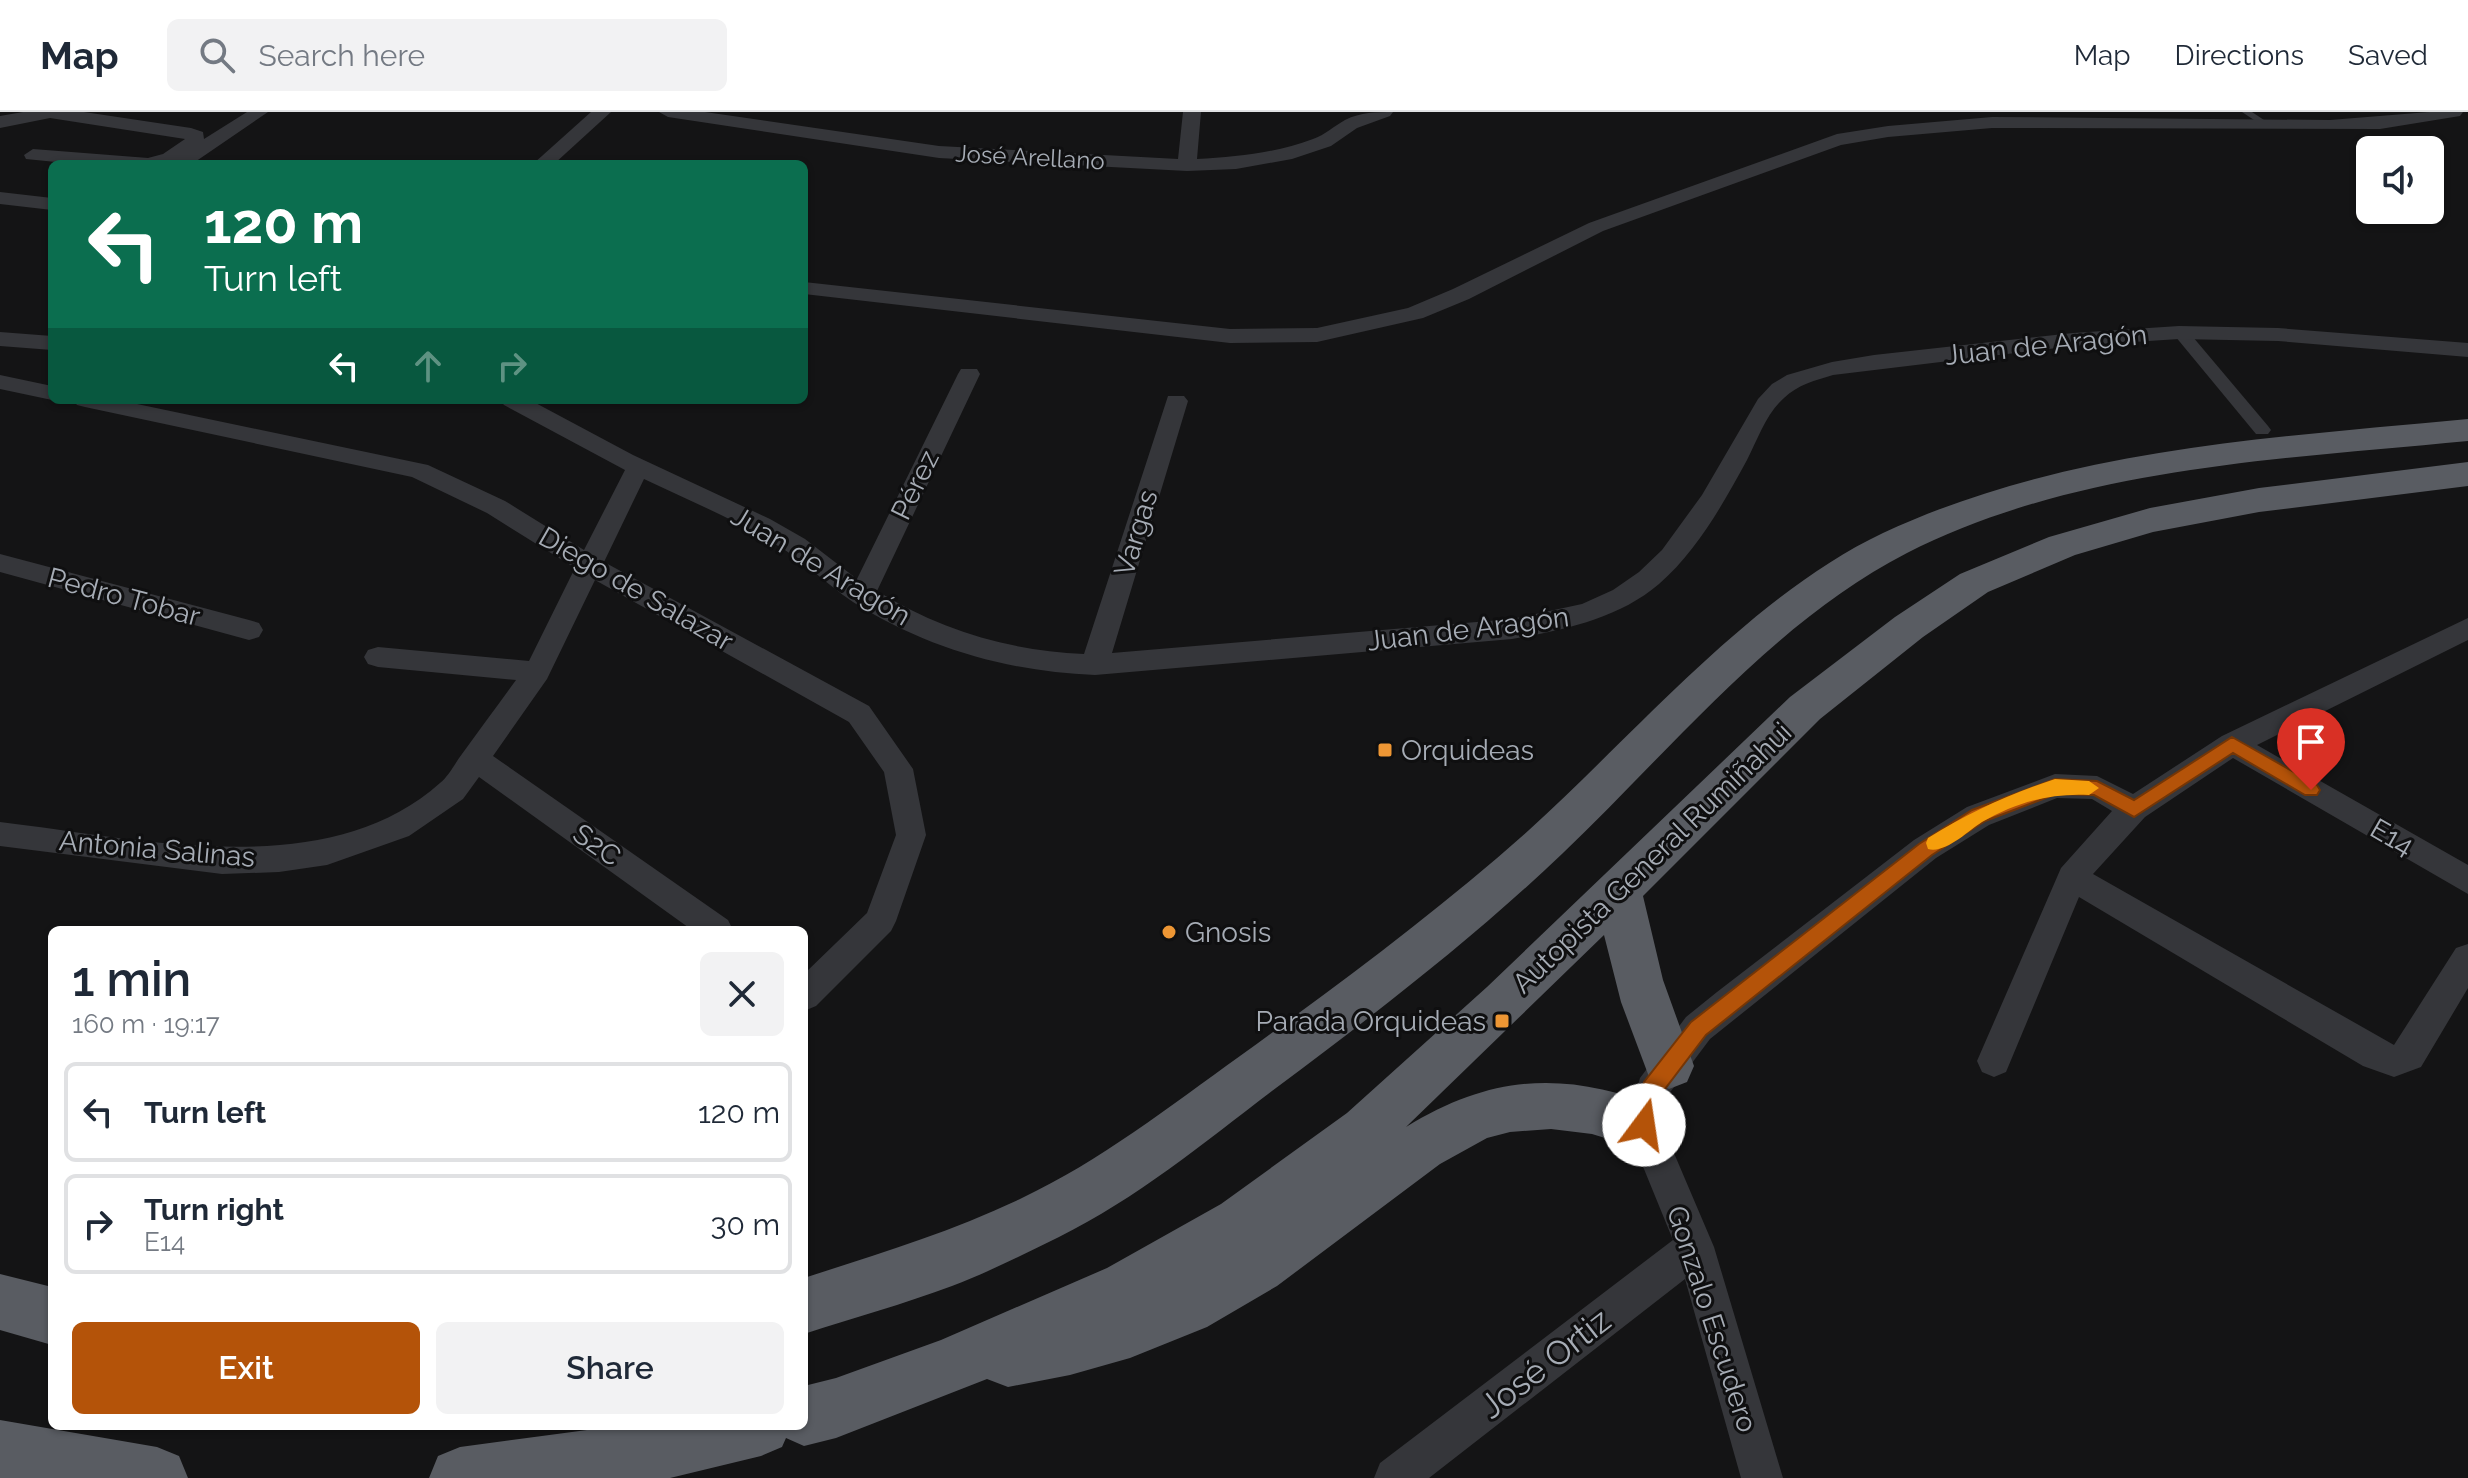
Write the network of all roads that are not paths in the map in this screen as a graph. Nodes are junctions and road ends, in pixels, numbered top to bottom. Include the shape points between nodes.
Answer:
1 (50, 112) edge
2 (259, 112) edge
3 (602, 112) edge
4 (668, 112) edge
5 (1192, 112) edge
6 (1384, 112) edge
7 (2246, 112) edge
8 (2454, 112) edge
9 (0, 122) edge
10 (2266, 124) junction
11 (33, 155) dead end
12 (97, 160) edge
13 (163, 160) edge
14 (186, 160) edge
15 (548, 160) edge
16 (1187, 165) junction
17 (0, 198) edge
18 (48, 204) edge
19 (808, 288) edge
20 (2181, 333) junction
21 (0, 339) edge
22 (48, 343) edge
23 (2468, 350) edge
24 (969, 374) dead end
25 (0, 382) edge
26 (48, 392) edge
27 (1176, 401) dead end
28 (104, 404) edge
29 (520, 404) edge
30 (2262, 430) dead end
31 (2468, 430) edge
32 (638, 467) junction
33 (2468, 474) edge
34 (0, 563) edge
35 (589, 565) junction
36 (862, 595) junction
37 (2468, 628) edge
38 (249, 630) dead end
39 (378, 657) dead end
40 (1095, 665) junction
41 (537, 672) junction
42 (2232, 744) junction
43 (477, 760) junction
44 (2134, 809) junction
45 (0, 834) edge
46 (2072, 877) junction
47 (2468, 881) edge
48 (1619, 892) junction
49 (711, 926) edge
50 (2468, 958) edge
51 (808, 991) edge
52 (1994, 1061) dead end
53 (1669, 1066) junction
54 (1644, 1125) junction
55 (1695, 1247) junction
56 (0, 1302) edge
57 (808, 1305) edge
58 (48, 1315) edge
59 (946, 1367) junction
60 (808, 1415) edge
61 (744, 1430) edge
62 (0, 1450) edge
63 (157, 1478) edge
64 (460, 1478) edge
65 (1395, 1478) edge
66 (1762, 1478) edge

1 - 9 street
1 - 13 street via 196,136
2 - 14 street
3 - 15 street
4 - 16 street, José Arellano via 939,152
5 - 16 street
6 - 16 street, José Arellano via 1285,155
7 - 10 lane
8 - 10 street via 2382,124
10 - 19 street via 2012,122 1850,137 1596,227 1415,313 1317,335 1230,336
11 - 12 street
17 - 18 street
20 - 23 street, Juan de Aragón
20 - 30 street
20 - 40 street, Juan de Aragón via 1914,358 1793,381 1768,401 1718,491 1657,573 1621,599 1572,619 1512,629
21 - 22 street
24 - 36 street, Pérez
25 - 26 street
27 - 40 street, Vargas
28 - 35 street, Diego de Salazar via 419,471 496,507
29 - 32 street, Juan de Aragón
31 - 57 highway via 2262,449 2108,473 1979,509 1897,542 1831,578 1746,650 1544,843 1412,958 1124,1171 1044,1216 950,1259
32 - 35 street, Antonia Salinas
32 - 36 street, Juan de Aragón via 780,535
33 - 48 highway, Autopista General Rumiñahui via 2259,500 2150,520 2062,546 1974,583 1805,708
34 - 38 street, Pedro Tobar
35 - 41 street, Antonia Salinas
35 - 51 street, Diego de Salazar via 859,714 898,769 911,835 880,921
36 - 40 street, Juan de Aragón via 984,652
37 - 42 street
39 - 41 street
41 - 43 street, Antonia Salinas
42 - 44 street
42 - 47 street, E14
43 - 45 street, Antonia Salinas via 452,791 425,811 368,840 327,852 222,861
43 - 49 street, S2C
44 - 46 street
44 - 53 street via 2097,788 2055,786 1978,816 1925,849 1729,1002 1698,1028
46 - 50 street via 2375,1055 2394,1061 2409,1056
46 - 52 street
48 - 53 highway via 1628,947
48 - 59 highway, Autopista General Rumiñahui via 1366,1130 1240,1223 1127,1288
53 - 54 street via 1652,1089
54 - 55 street, Gonzalo Escudero
54 - 59 highway via 1579,1107 1540,1104 1476,1117 1436,1135 1240,1277 1149,1325 1062,1350
55 - 65 street, José Ortiz
55 - 66 street, Gonzalo Escudero
56 - 58 highway
59 - 60 highway, Autopista General Rumiñahui
61 - 64 highway via 656,1451
62 - 63 highway

